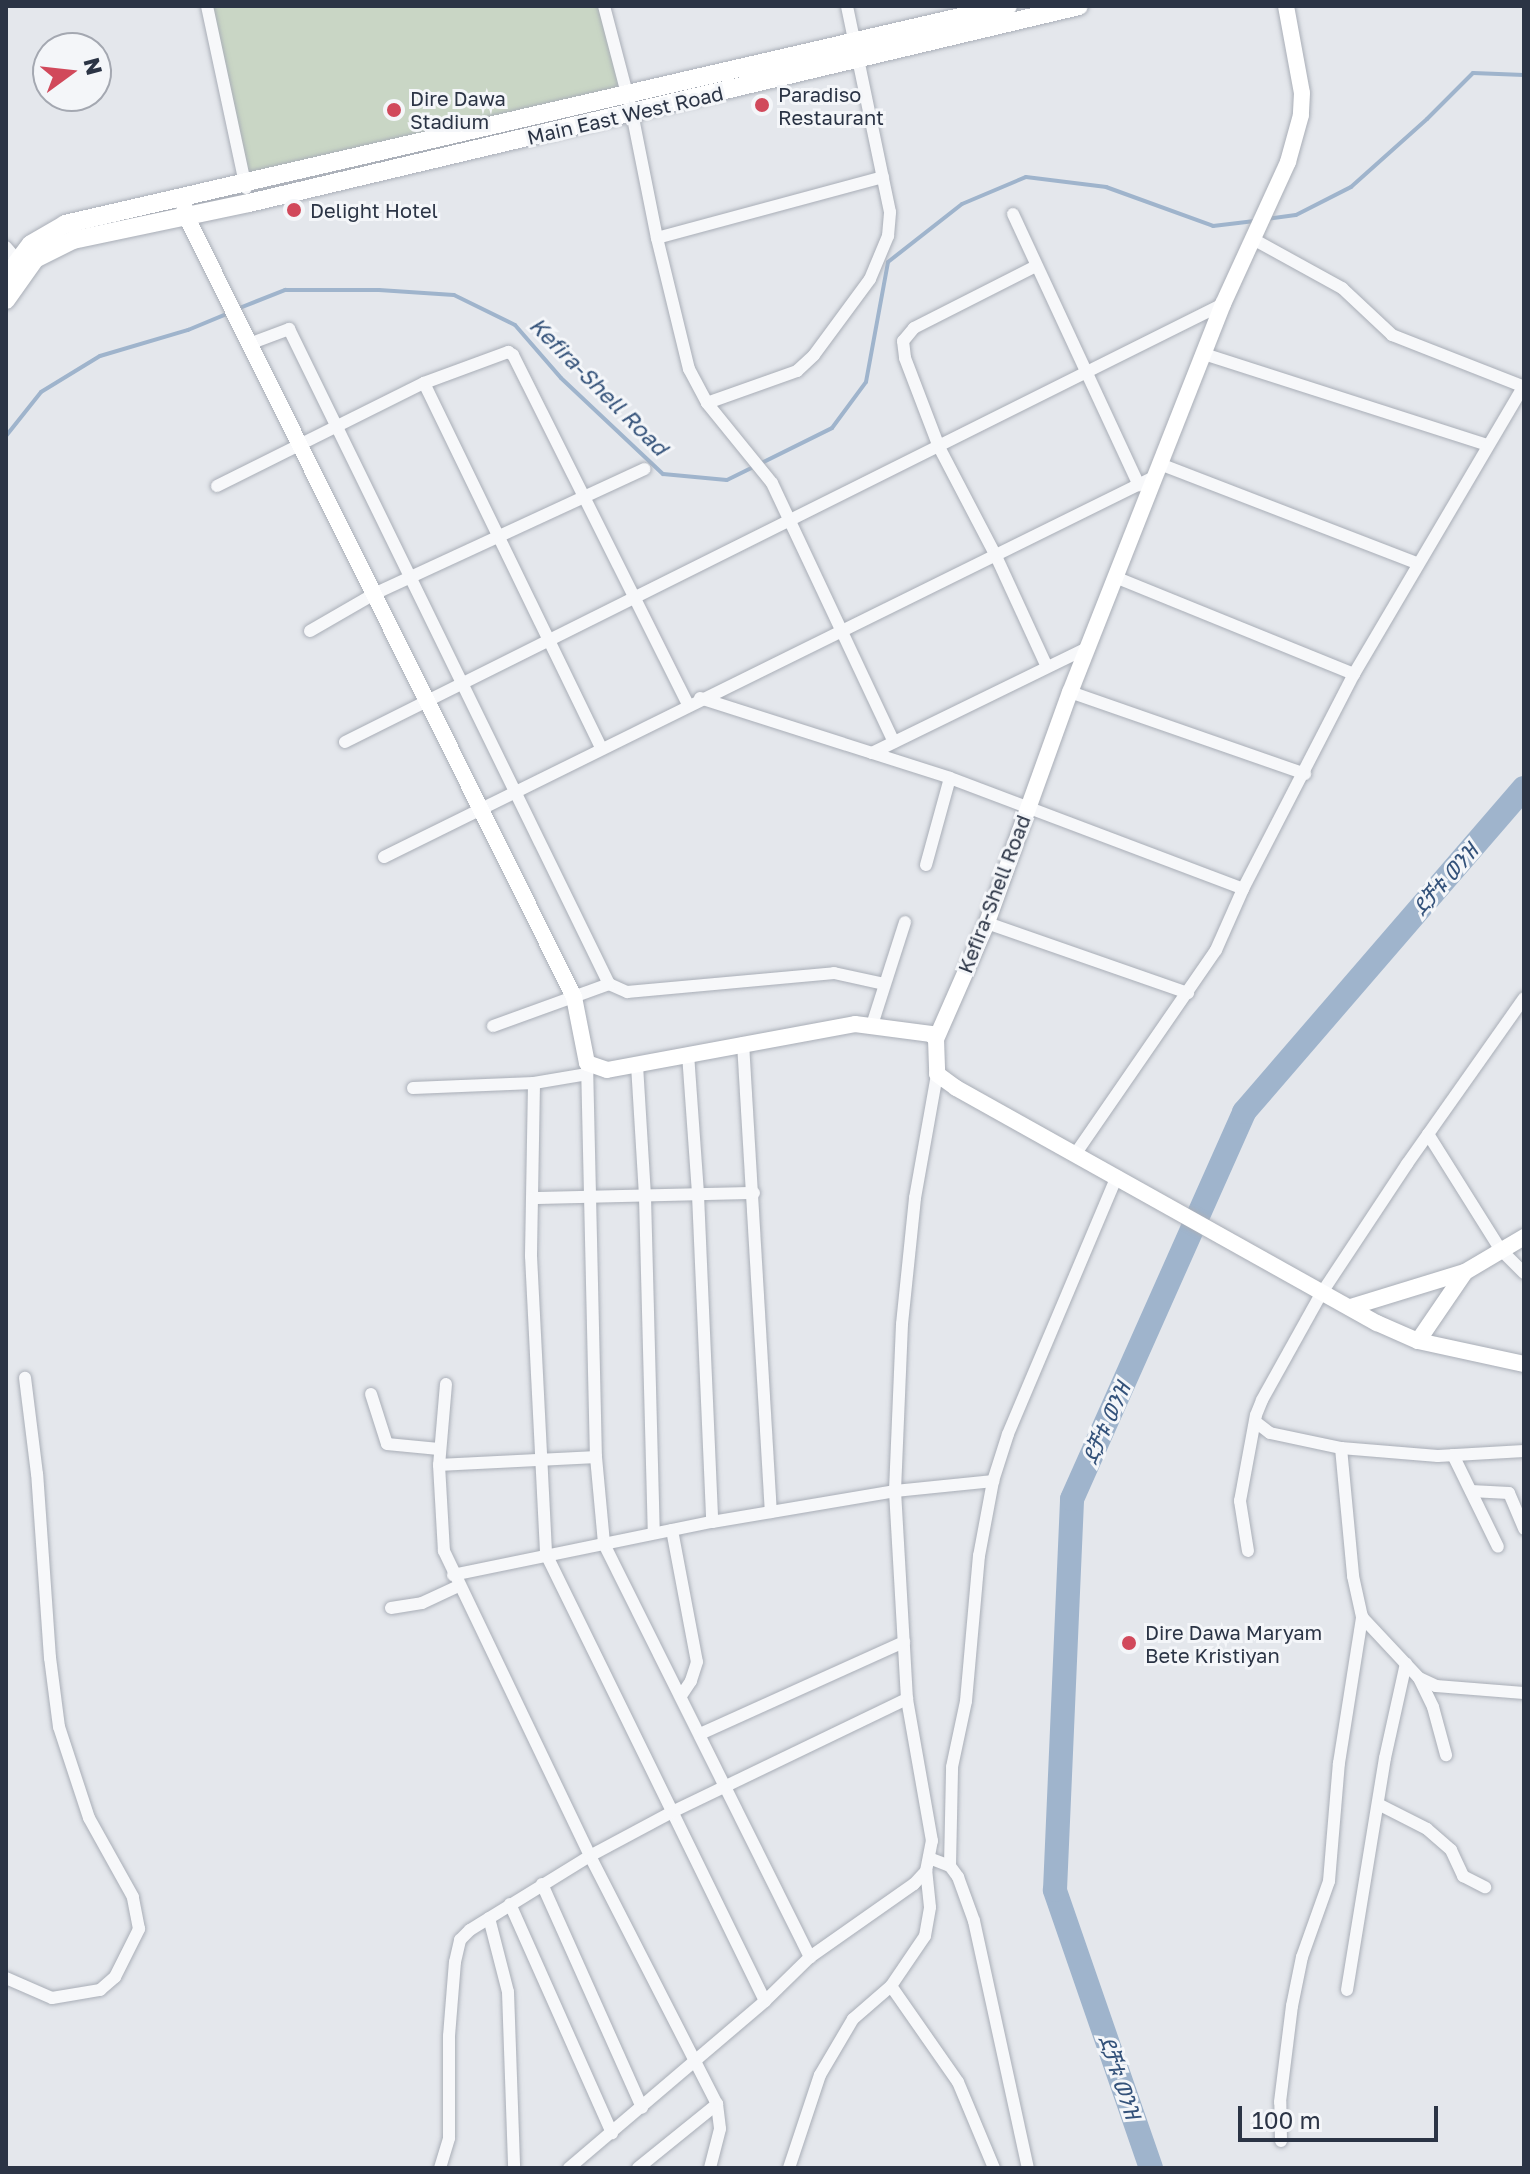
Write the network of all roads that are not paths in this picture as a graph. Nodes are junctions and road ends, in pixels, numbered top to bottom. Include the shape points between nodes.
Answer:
1 (207, 6) edge
2 (604, 6) edge
3 (847, 6) edge
4 (1008, 6) edge
5 (1286, 6) edge
6 (1072, 7) edge
7 (855, 40) junction
8 (859, 59) junction
9 (627, 94) junction
10 (632, 113) junction
11 (490, 136) junction
12 (883, 177) junction
13 (247, 194) junction
14 (184, 207) junction
15 (1013, 214) dead end
16 (1255, 234) junction
17 (657, 238) junction
18 (16, 258) edge
19 (1036, 266) junction
20 (6, 277) edge
21 (6, 300) edge
22 (1223, 304) junction
23 (249, 344) junction
24 (1204, 354) junction
25 (1088, 372) junction
26 (424, 383) junction
27 (1523, 385) edge
28 (707, 403) junction
29 (336, 425) junction
30 (299, 443) junction
31 (1488, 445) junction
32 (939, 447) junction
33 (645, 469) dead end
34 (1151, 475) junction
35 (217, 486) dead end
36 (583, 495) junction
37 (790, 521) junction
38 (498, 537) junction
39 (995, 554) junction
40 (1416, 563) junction
41 (412, 577) junction
42 (1115, 577) junction
43 (374, 594) junction
44 (635, 598) junction
45 (841, 629) junction
46 (310, 631) dead end
47 (549, 641) junction
48 (1087, 648) junction
49 (1047, 667) junction
50 (1354, 674) junction
51 (464, 683) junction
52 (1070, 692) junction
53 (427, 701) junction
54 (694, 701) junction
55 (345, 742) dead end
56 (894, 742) junction
57 (601, 747) junction
58 (872, 753) junction
59 (1305, 774) junction
60 (950, 778) junction
61 (516, 789) junction
62 (480, 807) junction
63 (1027, 808) junction
64 (384, 857) dead end
65 (926, 865) dead end
66 (1243, 889) junction
67 (905, 922) dead end
68 (987, 923) junction
69 (609, 984) junction
70 (884, 984) junction
71 (1188, 993) junction
72 (574, 997) junction
73 (1524, 998) edge
74 (872, 1025) junction
75 (493, 1026) dead end
76 (936, 1039) junction
77 (743, 1043) junction
78 (688, 1054) junction
79 (637, 1065) junction
80 (587, 1068) junction
81 (937, 1074) junction
82 (534, 1083) junction
83 (413, 1088) dead end
84 (1428, 1134) junction
85 (1076, 1153) junction
86 (1117, 1176) junction
87 (754, 1193) junction
88 (698, 1195) junction
89 (645, 1197) junction
90 (533, 1198) junction
91 (591, 1199) junction
92 (1524, 1237) edge
93 (1500, 1249) junction
94 (1465, 1272) junction
95 (1524, 1273) edge
96 (1321, 1294) junction
97 (1351, 1307) junction
98 (1418, 1341) junction
99 (1524, 1364) edge
100 (25, 1378) dead end
101 (446, 1384) dead end
102 (371, 1394) dead end
103 (1257, 1423) junction
104 (1341, 1448) junction
105 (439, 1449) junction
106 (1524, 1451) edge
107 (1453, 1455) junction
108 (596, 1457) junction
109 (540, 1459) junction
110 (439, 1465) junction
111 (993, 1481) junction
112 (895, 1491) junction
113 (1471, 1491) junction
114 (771, 1512) junction
115 (712, 1522) junction
116 (1524, 1529) edge
117 (672, 1530) junction
118 (654, 1533) junction
119 (604, 1544) junction
120 (1498, 1547) dead end
121 (1248, 1551) dead end
122 (546, 1554) junction
123 (456, 1581) junction
124 (391, 1608) dead end
125 (1362, 1617) junction
126 (904, 1642) junction
127 (1406, 1663) junction
128 (1419, 1678) junction
129 (1524, 1693) edge
130 (681, 1696) junction
131 (907, 1699) junction
132 (700, 1734) junction
133 (1446, 1755) dead end
134 (725, 1787) junction
135 (1378, 1804) junction
136 (672, 1812) junction
137 (590, 1856) junction
138 (928, 1864) junction
139 (950, 1866) junction
140 (542, 1884) junction
141 (1485, 1887) dead end
142 (510, 1904) junction
143 (489, 1918) junction
144 (810, 1957) junction
145 (6, 1978) edge
146 (891, 1986) junction
147 (1347, 1990) dead end
148 (765, 2001) junction
149 (696, 2060) junction
150 (717, 2104) junction
151 (642, 2108) junction
152 (612, 2133) junction
153 (1281, 2141) dead end
154 (440, 2168) edge
155 (514, 2168) edge
156 (569, 2168) edge
157 (638, 2168) edge
158 (710, 2168) edge
159 (790, 2168) edge
160 (994, 2168) edge
161 (1028, 2168) edge

1 - 13 street
2 - 9 street
3 - 7 street
4 - 7 main road, Main East West Road
5 - 16 main road, Kefira-Shell Road via 1300,72 1301,115 1288,162
6 - 8 main road, Main East West Road
7 - 8 street
7 - 9 main road, Main East West Road
8 - 10 main road, Main East West Road
8 - 12 street
9 - 10 street
9 - 11 main road, Main East West Road
10 - 11 main road, Main East West Road
10 - 17 street
11 - 13 main road, Main East West Road
12 - 17 street
12 - 28 street via 890,212 888,236 870,279 838,327 797,371
13 - 14 main road, Main East West Road
14 - 18 main road, Main East West Road via 53,228
14 - 23 main road
15 - 19 street
16 - 22 main road, Kefira-Shell Road
16 - 27 street via 1342,288 1392,335
17 - 28 street via 689,369
18 - 20 main road, Main East West Road
18 - 21 main road, Main East West Road
19 - 25 street
19 - 32 street via 914,328 903,341
22 - 24 main road, Kefira-Shell Road
22 - 25 street
23 - 29 street via 289,329
23 - 30 main road
24 - 31 street
24 - 34 main road, Kefira-Shell Road
25 - 32 street
25 - 34 street
26 - 29 street
26 - 36 street via 500,353 513,355
26 - 38 street
27 - 31 street
28 - 37 street via 772,483
29 - 30 street
29 - 41 street
30 - 35 street
30 - 43 main road
31 - 40 street
32 - 37 street
32 - 39 street
33 - 36 street
34 - 39 street
34 - 40 street
34 - 42 main road, Kefira-Shell Road
36 - 38 street
36 - 44 street
37 - 44 street
37 - 45 street
38 - 41 street
38 - 47 street
39 - 45 street
39 - 49 street
40 - 50 street
41 - 43 street
41 - 51 street
42 - 48 main road, Kefira-Shell Road
42 - 50 street
43 - 46 street
43 - 53 main road
44 - 47 street
44 - 54 street
45 - 54 street
45 - 56 street
47 - 51 street
47 - 57 street
48 - 49 street
48 - 52 main road, Kefira-Shell Road
49 - 56 street
50 - 59 street
51 - 53 street
51 - 61 street
52 - 59 street
52 - 63 main road, Kefira-Shell Road
53 - 55 street
53 - 62 main road
54 - 57 street
54 - 58 street
56 - 58 street
57 - 61 street
58 - 60 street
59 - 66 street
60 - 63 street
60 - 65 street
61 - 62 street
61 - 69 street
62 - 64 street
62 - 72 main road
63 - 66 street
63 - 68 main road, Kefira-Shell Road
66 - 71 street via 1216,950
67 - 70 street
68 - 71 street
68 - 76 main road, Kefira-Shell Road
69 - 70 street via 627,992 834,973
69 - 72 street
70 - 74 street
71 - 85 street
72 - 75 street
72 - 80 main road
73 - 84 street
74 - 76 main road
74 - 77 main road
76 - 81 main road, Kefira-Shell Road
77 - 78 main road
77 - 87 street
78 - 79 main road
78 - 88 street
79 - 80 main road
79 - 89 street
80 - 82 street
80 - 91 street
81 - 85 main road
81 - 112 street via 915,1198 902,1324
82 - 83 street
82 - 90 street
84 - 93 street
84 - 96 street
85 - 86 main road
86 - 96 main road
86 - 111 street
87 - 88 street
87 - 114 street
88 - 89 street
88 - 115 street
89 - 91 street
89 - 118 street
90 - 91 street
90 - 109 street
91 - 108 street
92 - 93 main road
93 - 94 main road
93 - 95 street
94 - 97 main road
94 - 98 main road
96 - 97 main road
96 - 103 street via 1258,1407
97 - 98 main road
98 - 99 main road
100 - 145 street via 59,1727 89,1818 133,1897 139,1929 115,1977 100,1990 52,1998
101 - 105 street
102 - 105 street via 383,1441
103 - 104 street via 1270,1433
103 - 121 street via 1240,1501
104 - 107 street
104 - 125 street
105 - 110 street
106 - 107 street
107 - 113 street
108 - 109 street
108 - 119 street
109 - 110 street
109 - 122 street
110 - 123 street via 440,1521
111 - 112 street
111 - 139 street via 979,1556 966,1701 952,1767
112 - 114 street
112 - 126 street
113 - 116 street via 1506,1491
113 - 120 street
114 - 115 street
115 - 117 street
117 - 118 street
117 - 130 street via 697,1662
118 - 119 street
119 - 122 street
119 - 130 street
122 - 123 street
122 - 136 street
123 - 124 street via 422,1603
123 - 137 street
125 - 127 street
125 - 153 street via 1339,1763 1329,1881 1302,1957 1292,2006 1280,2102
126 - 131 street
126 - 132 street
127 - 128 street
127 - 135 street
128 - 129 street via 1436,1686
128 - 133 street
130 - 132 street
131 - 134 street
131 - 138 street via 930,1818
132 - 134 street
134 - 136 street
134 - 144 street
135 - 141 street via 1427,1829 1451,1850 1463,1876
135 - 147 street
136 - 137 street
136 - 148 street
137 - 140 street
137 - 149 street
138 - 139 street
138 - 144 street via 914,1884
138 - 146 street via 928,1926
139 - 161 street via 974,1921
140 - 142 street
140 - 151 street
142 - 143 street
142 - 152 street
143 - 154 street via 470,1930 457,1950 449,2036 449,2138
143 - 155 street via 508,1992
144 - 148 street
146 - 159 street via 853,2019 820,2075
146 - 160 street via 958,2082
148 - 149 street
149 - 150 street
149 - 151 street
150 - 157 street
150 - 158 street via 720,2129
151 - 152 street
152 - 156 street

